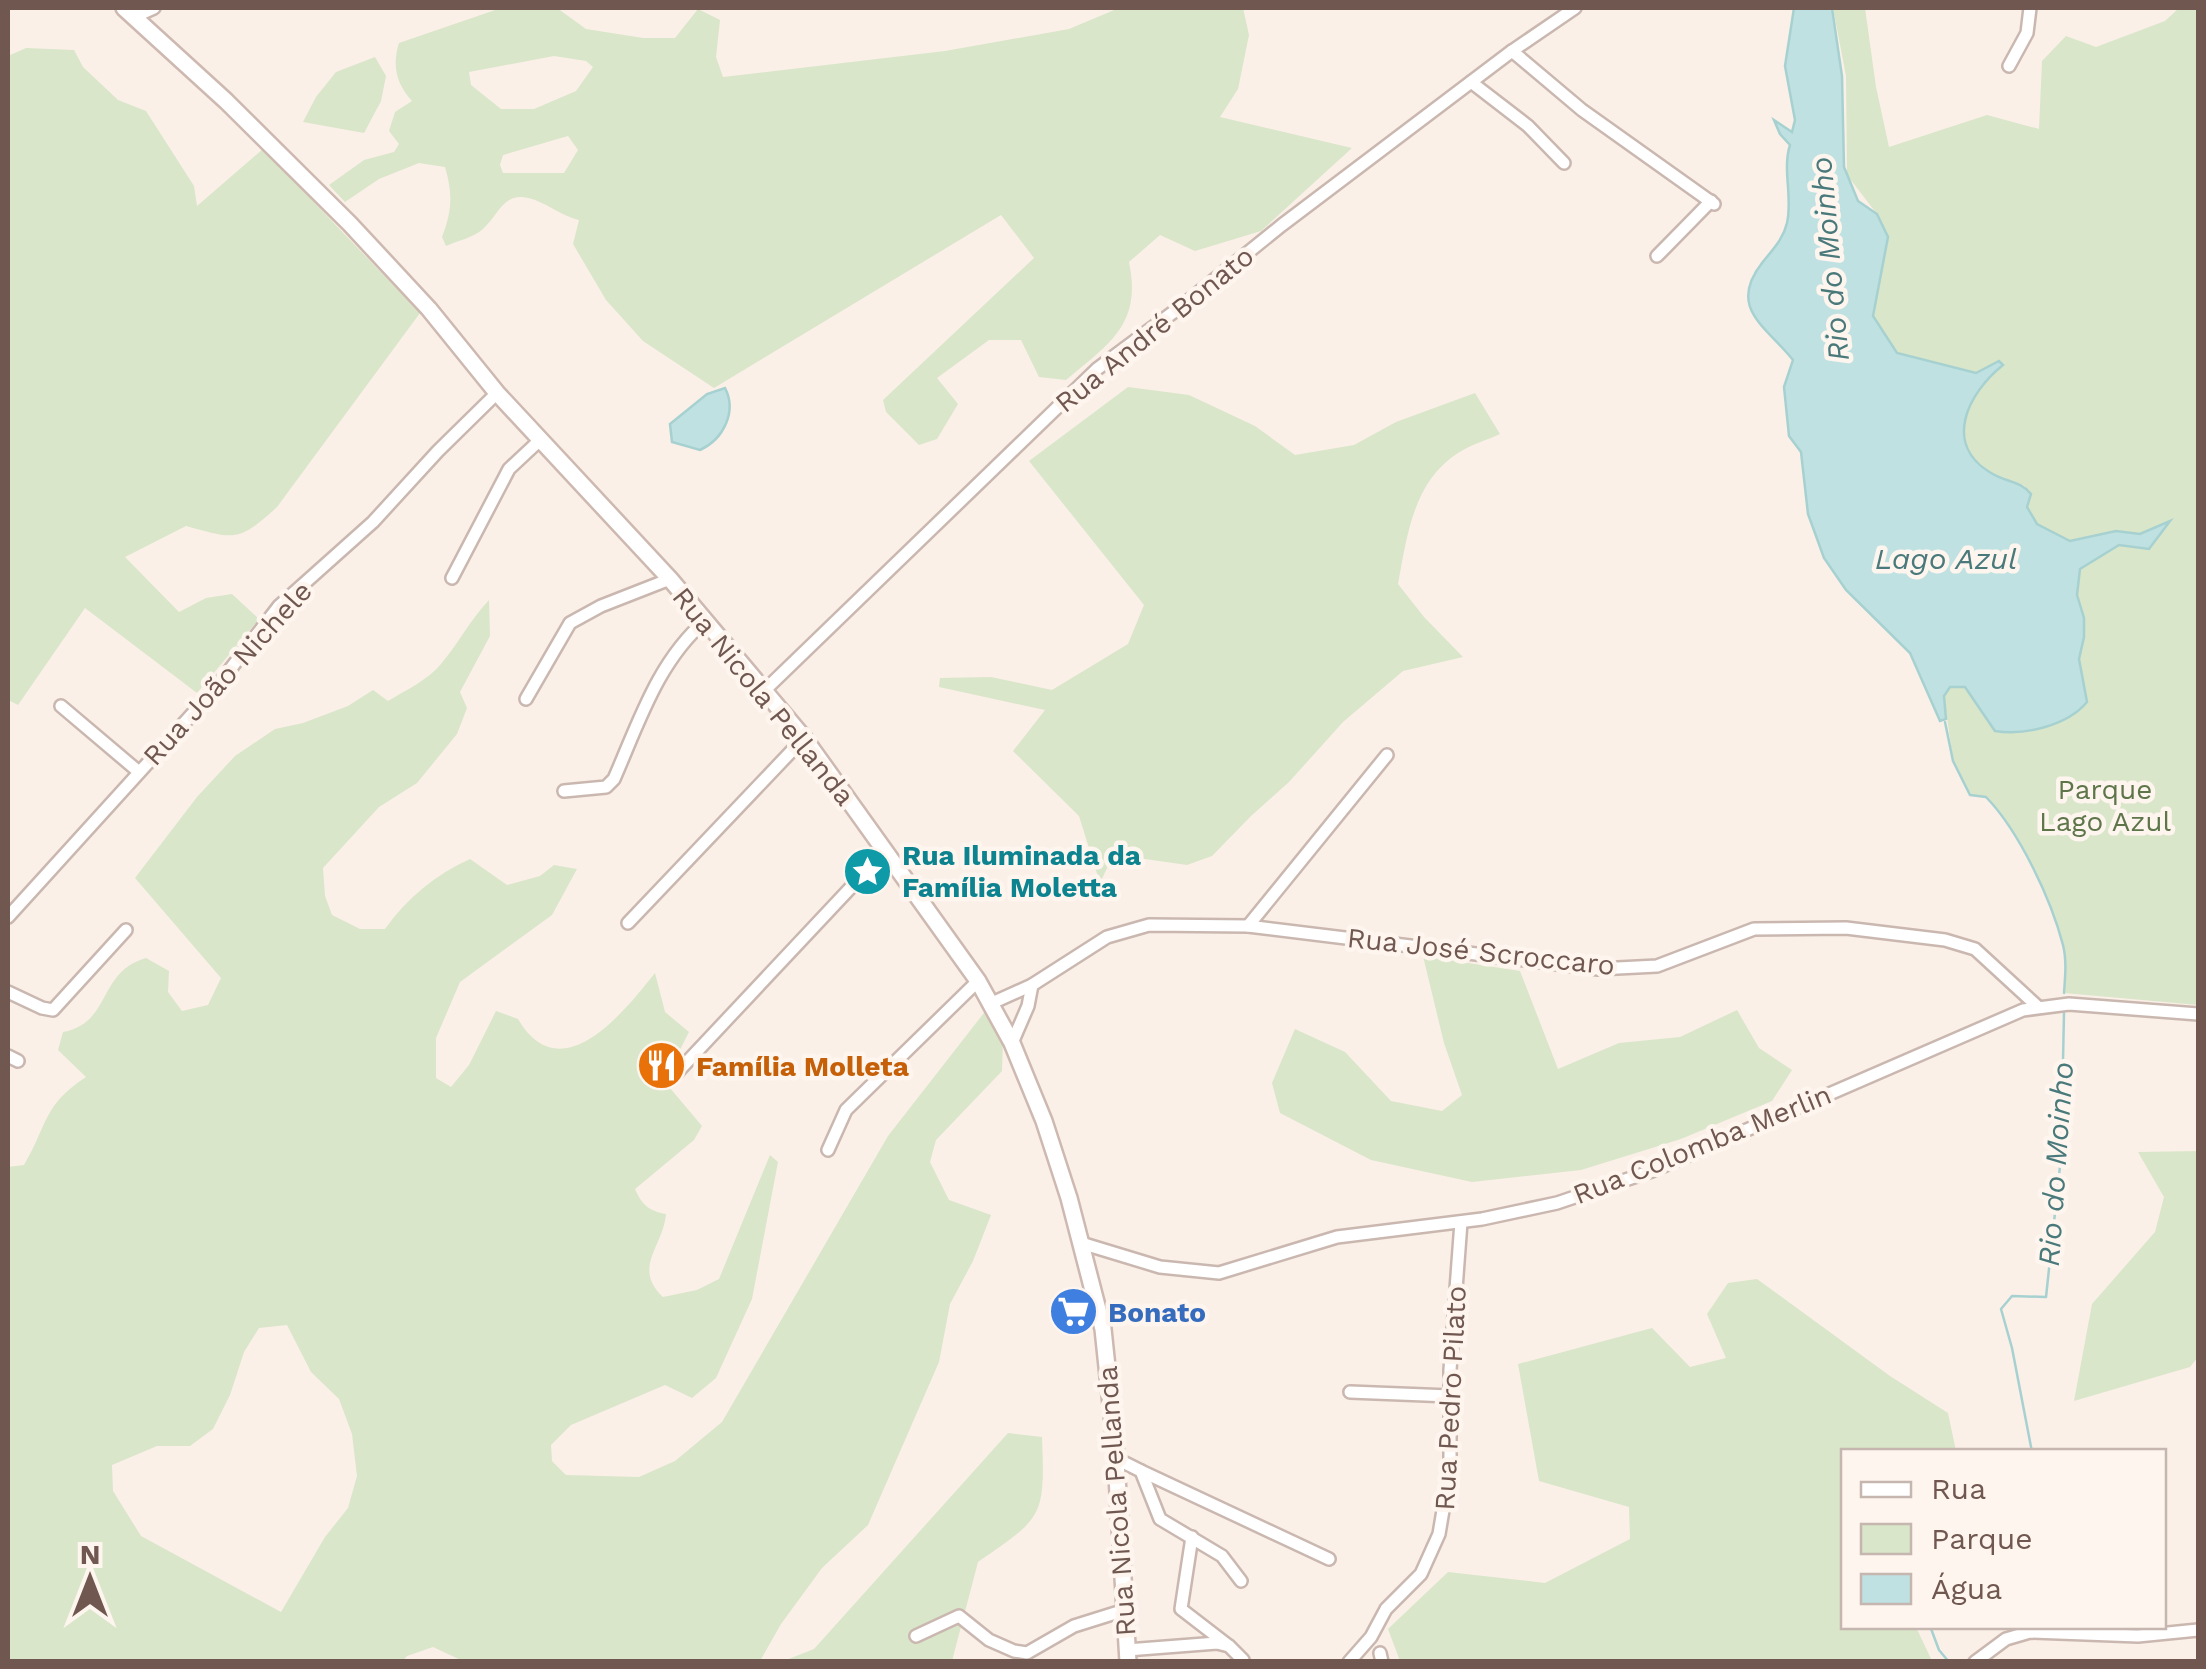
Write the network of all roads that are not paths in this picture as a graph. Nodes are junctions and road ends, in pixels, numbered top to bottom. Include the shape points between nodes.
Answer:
1 (154, 8) edge
2 (1575, 8) edge
3 (2030, 8) edge
4 (129, 12) edge
5 (1512, 51) junction
6 (2009, 66) dead end
7 (1471, 82) junction
8 (1564, 163) dead end
9 (1657, 256) dead end
10 (497, 393) junction
11 (540, 440) junction
12 (452, 578) dead end
13 (670, 579) junction
14 (706, 620) junction
15 (766, 689) junction
16 (526, 699) dead end
17 (61, 706) dead end
18 (804, 738) junction
19 (1387, 755) dead end
20 (139, 772) junction
21 (564, 791) dead end
22 (886, 850) junction
23 (8, 917) edge
24 (628, 923) dead end
25 (1248, 926) junction
26 (126, 930) dead end
27 (978, 981) junction
28 (1032, 985) junction
29 (8, 992) edge
30 (992, 1004) junction
31 (2037, 1006) junction
32 (2198, 1014) edge
33 (1012, 1043) junction
34 (671, 1079) dead end
35 (828, 1150) dead end
36 (1461, 1222) junction
37 (1081, 1243) junction
38 (1350, 1392) dead end
39 (1450, 1396) junction
40 (1116, 1458) junction
41 (1141, 1472) junction
42 (1192, 1538) junction
43 (1329, 1559) dead end
44 (1241, 1581) dead end
45 (1125, 1610) junction
46 (2198, 1630) edge
47 (916, 1636) dead end
48 (1229, 1646) junction
49 (1128, 1656) edge
50 (1244, 1660) edge
51 (1349, 1662) edge
52 (1975, 1662) edge

1 - 4 street
2 - 5 street, Rua André Bonato
3 - 6 street via 2027,33
4 - 10 main road, Rua Nicola Pellanda via 350,224
5 - 7 street, Rua André Bonato
5 - 9 street via 1572,103 1712,202
7 - 8 street
7 - 15 street, Rua André Bonato via 1096,370
10 - 11 main road, Rua Nicola Pellanda
10 - 20 street, Rua João Nichele via 373,522 279,606
11 - 12 street via 509,470
11 - 13 main road, Rua Nicola Pellanda
13 - 14 main road, Rua Nicola Pellanda
13 - 16 street via 570,623
14 - 15 main road, Rua Nicola Pellanda
14 - 21 street via 672,656 606,788
15 - 18 main road, Rua Nicola Pellanda
17 - 20 street
18 - 22 main road, Rua Nicola Pellanda
18 - 24 street
19 - 25 street
20 - 23 street, Rua João Nichele
22 - 27 main road, Rua Nicola Pellanda
22 - 34 street
25 - 28 street, Rua José Scroccaro via 1149,925 1107,937
25 - 31 street, Rua José Scroccaro via 1598,968 1657,966 1754,930 1846,928 1974,950
26 - 29 street via 53,1010
27 - 30 main road, Rua Nicola Pellanda
27 - 35 street via 846,1110
28 - 30 street, Rua José Scroccaro
28 - 33 street
30 - 33 main road, Rua Nicola Pellanda
31 - 32 street, Rua Colomba Merlin
31 - 36 street, Rua Colomba Merlin via 1640,1176 1557,1203
33 - 37 main road, Rua Nicola Pellanda
36 - 37 street, Rua Colomba Merlin via 1338,1237 1206,1274
36 - 39 street, Rua Pedro Pilato
37 - 40 main road, Rua Nicola Pellanda via 1102,1329
38 - 39 street
39 - 51 street, Rua Pedro Pilato via 1449,1482 1432,1556
40 - 41 street
40 - 45 main road, Rua Nicola Pellanda
41 - 42 street via 1160,1519
41 - 43 street
42 - 44 street via 1222,1556
42 - 48 street via 1181,1610
45 - 47 street via 1074,1626 1027,1653 989,1640 959,1616
45 - 49 main road, Rua Nicola Pellanda
46 - 52 street via 2138,1636 2030,1632 2006,1639
48 - 49 street
48 - 50 street

